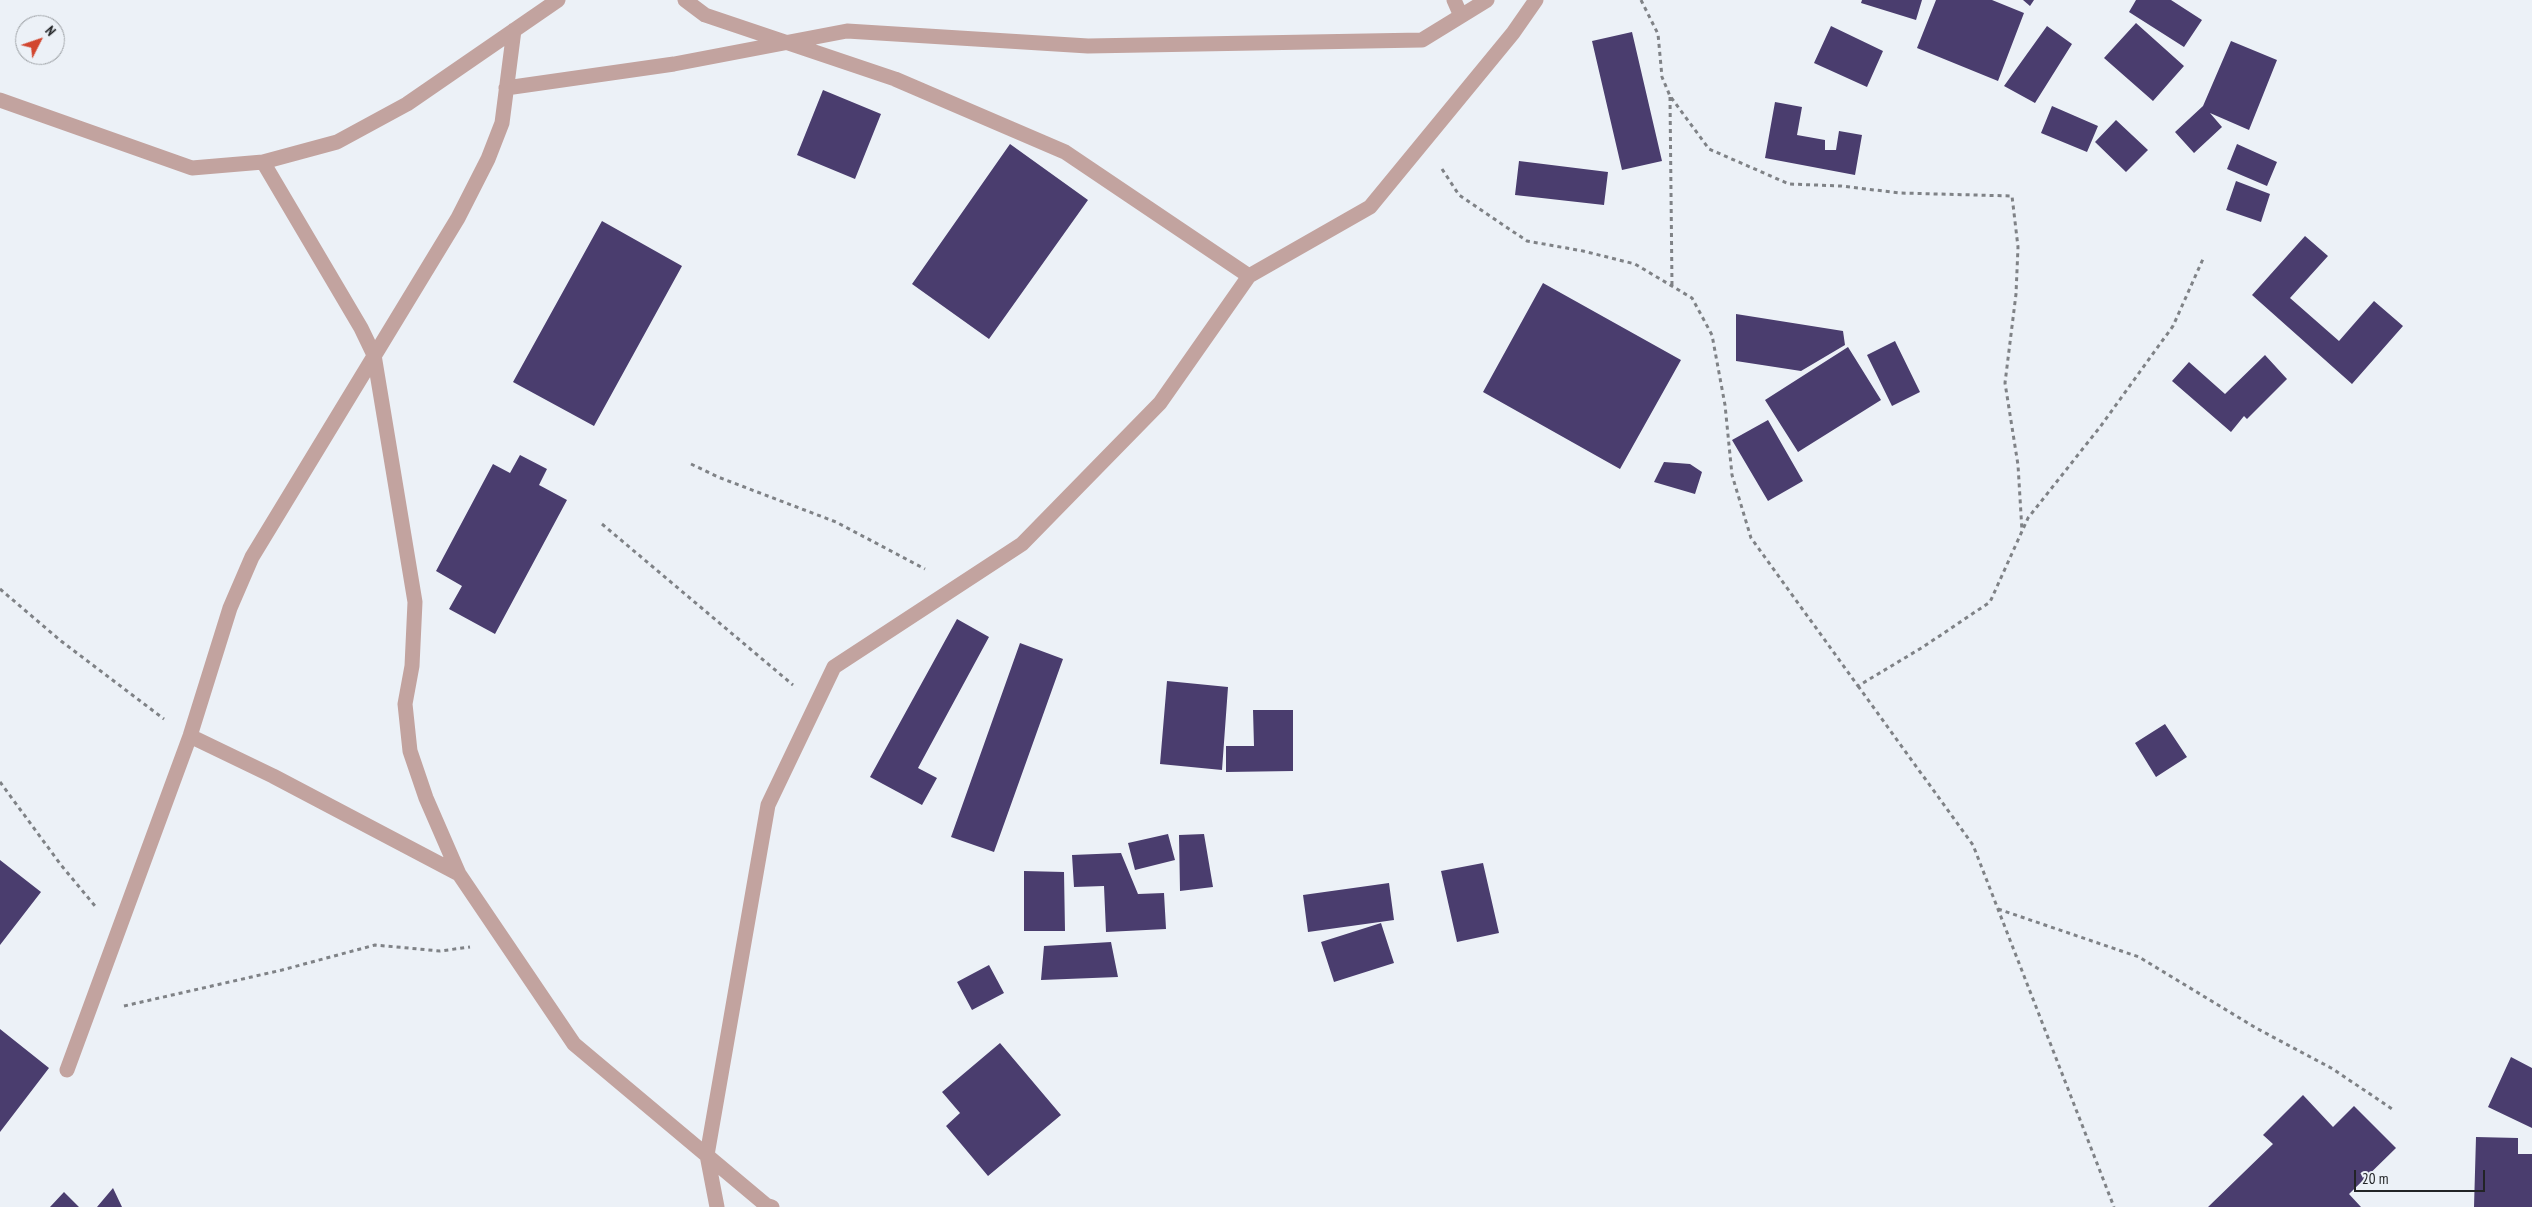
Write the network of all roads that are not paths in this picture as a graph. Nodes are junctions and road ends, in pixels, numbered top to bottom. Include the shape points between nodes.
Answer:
1 (558, 0) edge
2 (685, 0) edge
3 (1454, 0) edge
4 (1487, 0) edge
5 (1536, 0) edge
6 (1461, 16) junction
7 (514, 30) junction
8 (787, 43) junction
9 (506, 88) junction
10 (0, 100) edge
11 (264, 162) junction
12 (1249, 276) junction
13 (374, 355) junction
14 (190, 736) junction
15 (459, 874) junction
16 (68, 1070) dead end
17 (707, 1155) junction
18 (718, 1207) edge
19 (772, 1207) edge

1 - 7 street
2 - 8 street via 705,15
3 - 6 street
4 - 6 street
5 - 12 street via 1513,33 1370,208
6 - 8 street via 1422,40 1088,46 847,31
7 - 9 street
7 - 11 street via 407,104 337,142
8 - 9 street via 674,64
8 - 12 street via 895,79 1065,152
9 - 13 street via 502,123 488,159 458,218
10 - 11 street via 192,168
11 - 13 street
12 - 17 street via 1160,403 1022,544 834,667 768,805
13 - 14 street via 252,557 230,608
13 - 15 street via 415,602 412,666 405,704 410,751 426,798
14 - 15 street
14 - 16 street
15 - 17 street via 574,1044
17 - 18 street
17 - 19 street

